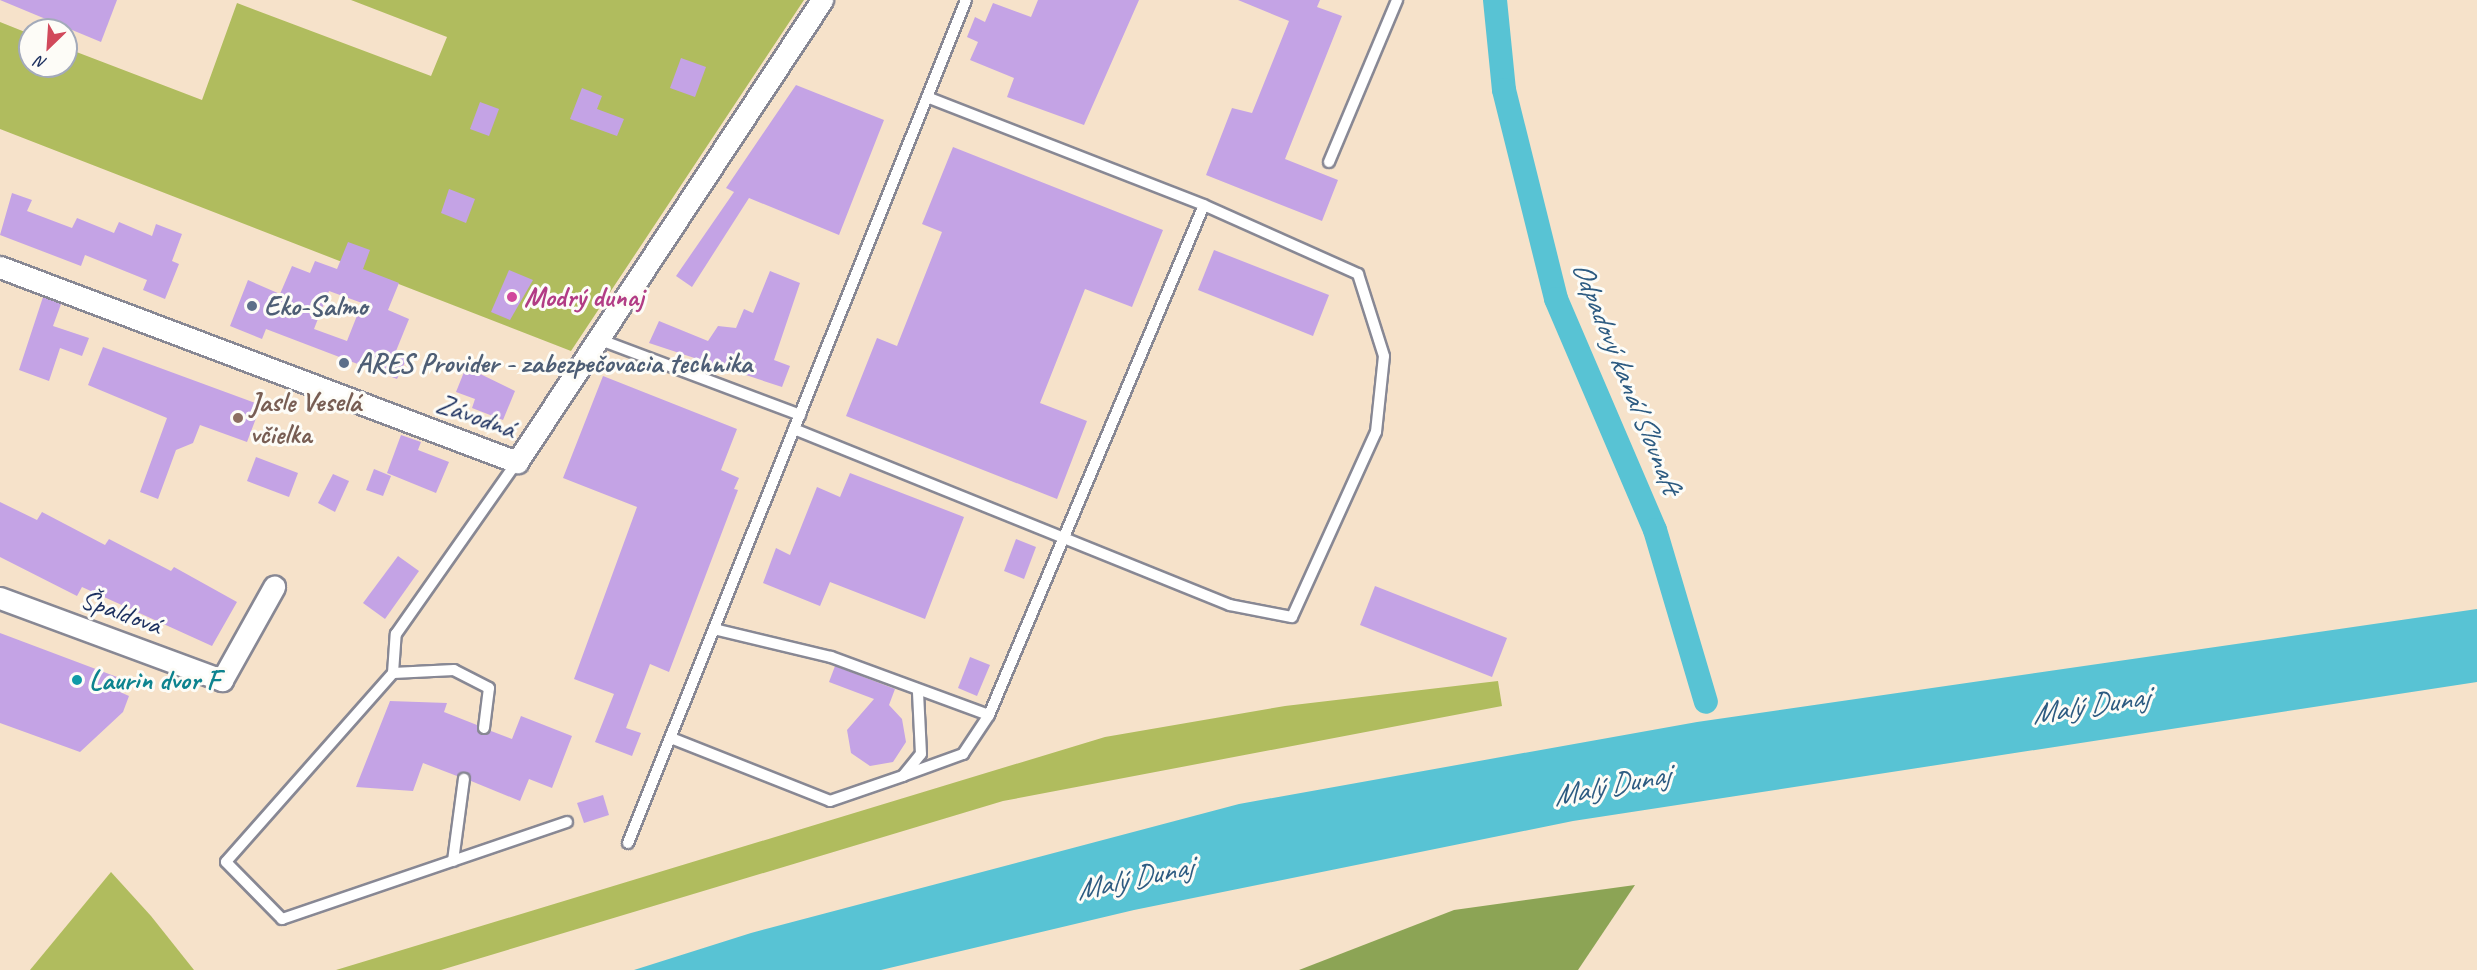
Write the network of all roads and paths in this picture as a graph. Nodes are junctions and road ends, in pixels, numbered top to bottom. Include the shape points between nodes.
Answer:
1 (822, 0) edge
2 (966, 0) edge
3 (1397, 0) edge
4 (927, 97) junction
5 (1329, 162) dead end
6 (1204, 205) junction
7 (0, 267) edge
8 (598, 339) junction
9 (800, 415) junction
10 (794, 429) junction
11 (517, 462) junction
12 (1065, 536) junction
13 (274, 587) dead end
14 (0, 598) edge
15 (714, 629) junction
16 (393, 674) junction
17 (918, 692) junction
18 (989, 715) junction
19 (484, 728) dead end
20 (671, 738) junction
21 (903, 776) junction
22 (464, 778) dead end
23 (567, 822) dead end
24 (628, 843) dead end
25 (453, 861) junction

1 - 8 street, Závodná
2 - 4 lane
3 - 5 lane
4 - 6 lane
4 - 9 lane
6 - 12 lane
6 - 12 lane via 1358,274 1384,356 1376,432 1292,617 1230,605
7 - 11 street, Závodná
8 - 9 lane
8 - 11 street, Závodná
9 - 10 lane
10 - 12 lane
10 - 15 lane
11 - 16 lane via 396,634
12 - 18 lane
13 - 14 street, Špaldová via 222,680
15 - 17 lane via 831,657
15 - 20 lane
16 - 19 lane via 454,670 489,688
16 - 25 lane via 226,862 282,919
17 - 18 lane
17 - 21 lane via 921,754
18 - 21 lane via 963,754
20 - 21 lane via 830,801
20 - 24 lane
22 - 25 lane
23 - 25 lane

